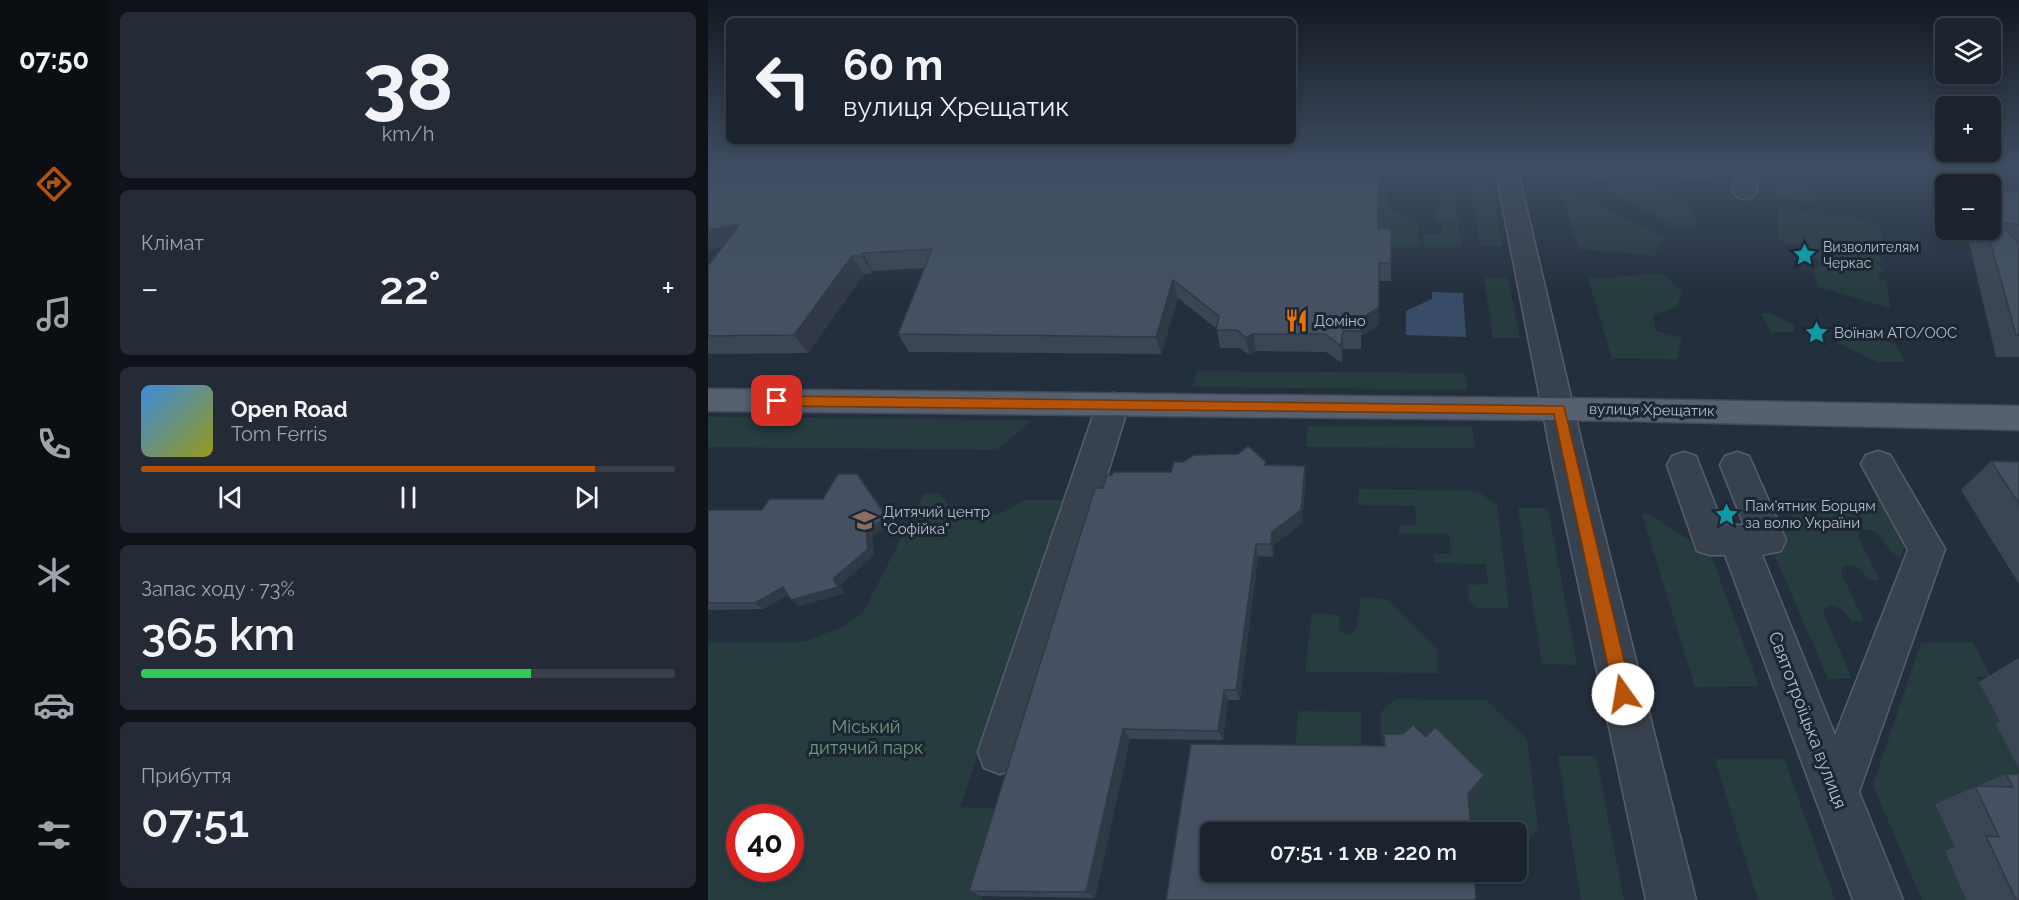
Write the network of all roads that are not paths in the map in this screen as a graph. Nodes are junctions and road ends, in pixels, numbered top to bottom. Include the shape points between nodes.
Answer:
1 (1515, 210) edge
2 (708, 400) edge
3 (1113, 404) junction
4 (1559, 409) junction
5 (2019, 418) edge
6 (1878, 464) dead end
7 (1684, 465) dead end
8 (1737, 465) dead end
9 (1737, 540) junction
10 (1000, 752) dead end
11 (1836, 791) junction
12 (1671, 900) edge
13 (1878, 900) edge

1 - 4 street
2 - 3 main road, вулиця Хрещатик
3 - 4 main road, вулиця Хрещатик
3 - 10 street
4 - 5 main road, вулиця Хрещатик
4 - 12 street
6 - 11 street via 1927,549
7 - 9 street via 1710,540
8 - 9 street via 1768,540
9 - 11 street, Святотроїцька вулиця
11 - 13 street, Святотроїцька вулиця

